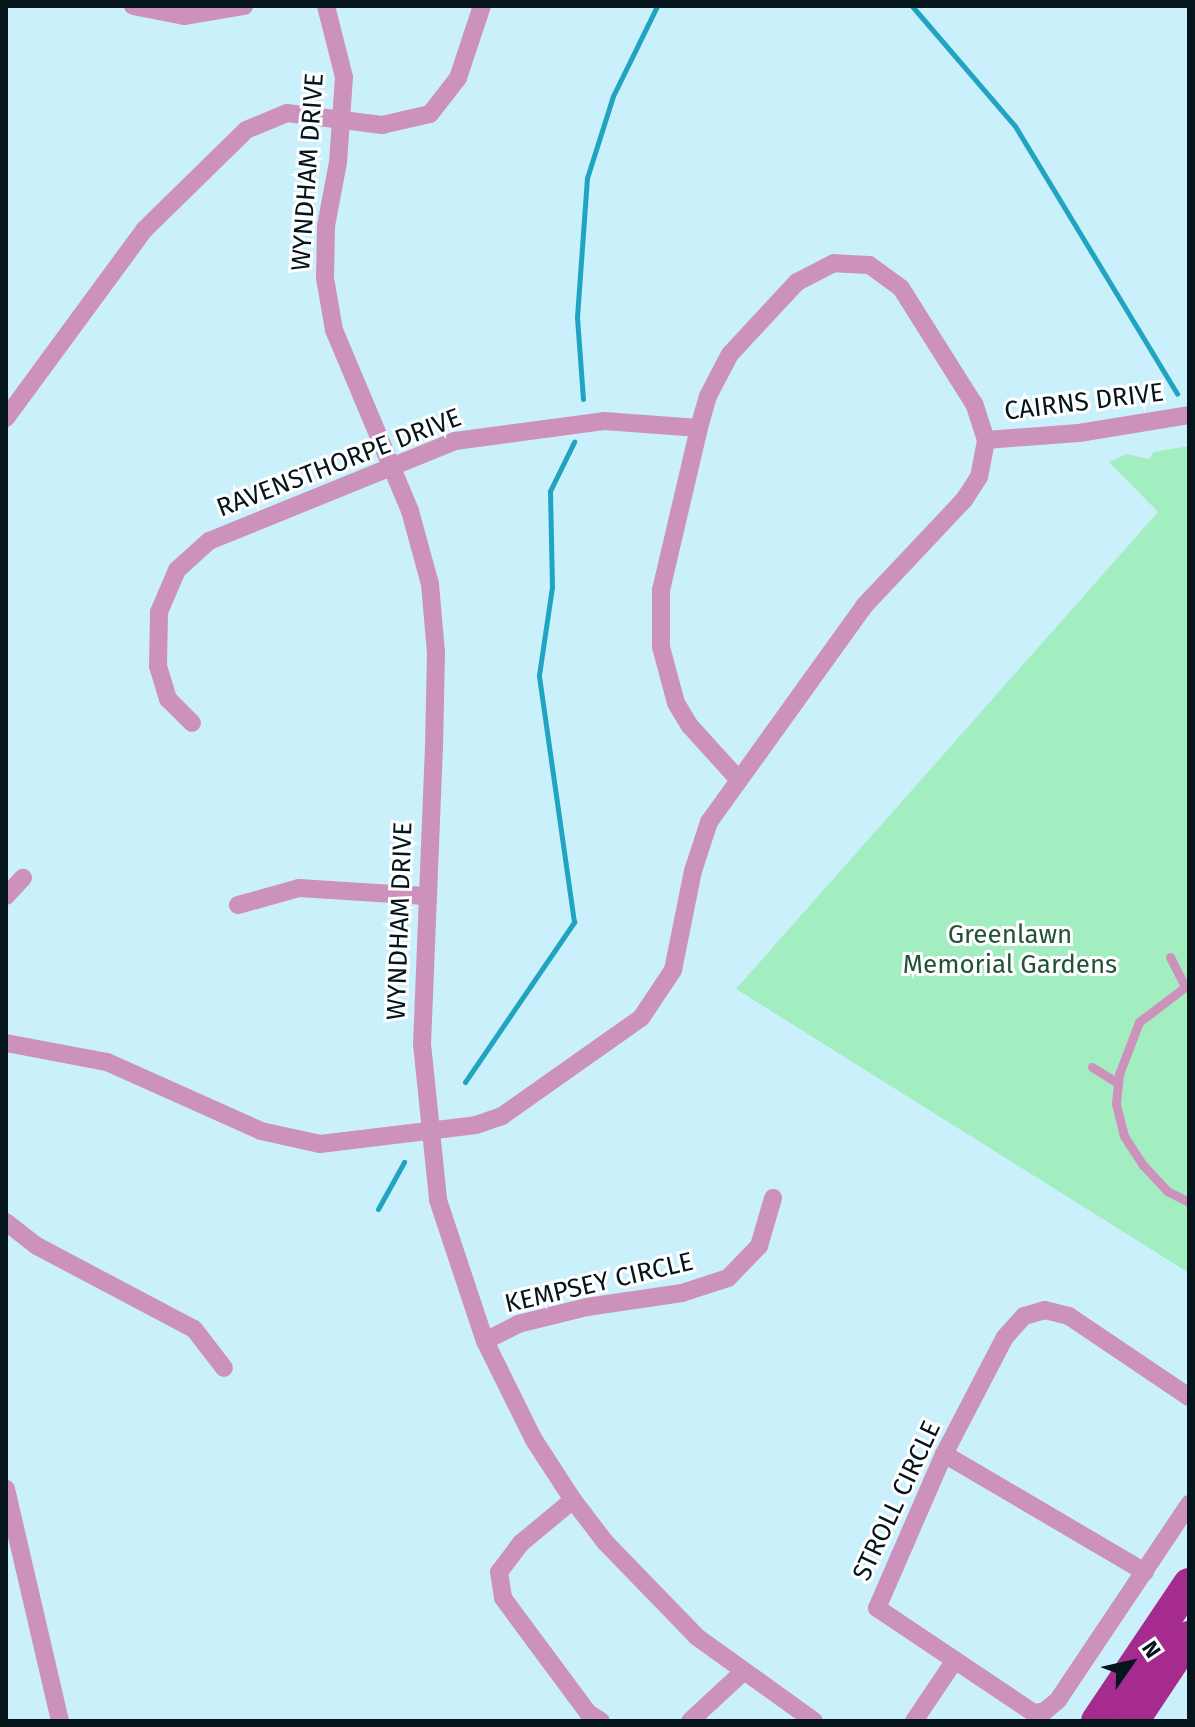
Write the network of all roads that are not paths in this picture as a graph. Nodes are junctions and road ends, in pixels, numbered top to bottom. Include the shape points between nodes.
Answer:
1 (133, 6) edge
2 (244, 6) edge
3 (326, 6) edge
4 (482, 6) edge
5 (340, 119) junction
6 (1189, 415) edge
7 (6, 418) edge
8 (699, 428) junction
9 (986, 440) junction
10 (388, 466) junction
11 (192, 723) dead end
12 (738, 779) junction
13 (23, 878) dead end
14 (6, 896) edge
15 (425, 896) junction
16 (238, 905) dead end
17 (1170, 957) dead end
18 (1187, 985) edge
19 (6, 1043) edge
20 (1092, 1067) dead end
21 (1118, 1083) junction
22 (428, 1129) junction
23 (773, 1198) dead end
24 (1189, 1202) edge
25 (6, 1222) edge
26 (485, 1341) junction
27 (224, 1368) dead end
28 (1189, 1397) edge
29 (944, 1454) junction
30 (6, 1489) edge
31 (573, 1500) junction
32 (1189, 1504) edge
33 (1145, 1572) junction
34 (1187, 1590) edge
35 (1189, 1637) edge
36 (955, 1660) junction
37 (743, 1672) junction
38 (60, 1721) edge
39 (601, 1721) edge
40 (690, 1721) edge
41 (814, 1721) edge
42 (914, 1721) edge
43 (1097, 1721) edge
44 (1133, 1721) edge

1 - 2 street via 184,16
3 - 5 street, WYNDHAM DRIVE via 344,77
4 - 5 street via 458,78 430,114 382,125
5 - 7 street via 287,113 246,130 144,230
5 - 10 street, WYNDHAM DRIVE via 325,278 334,330
6 - 9 street, CAIRNS DRIVE via 1079,433
8 - 9 street via 717,373 759,320 819,268 850,262 869,265 901,288 974,404
8 - 10 street, RAVENSTHORPE DRIVE via 604,421 527,427 455,441
8 - 12 street via 661,590 661,647 676,703
9 - 12 street via 979,477 964,500 864,606
10 - 11 street, RAVENSTHORPE DRIVE via 209,541 177,570 159,612 158,666 168,699
10 - 15 street, WYNDHAM DRIVE via 410,511 430,584 436,652
12 - 22 street via 700,845 680,947 653,1003 514,1110 476,1125
13 - 14 street
15 - 16 street via 299,888
15 - 22 street, WYNDHAM DRIVE via 422,1044
17 - 18 lane
18 - 21 lane via 1139,1022
19 - 22 street via 107,1062 289,1140 350,1141
20 - 21 lane
21 - 24 lane via 1116,1104 1124,1136 1167,1191
22 - 26 street, WYNDHAM DRIVE via 438,1200
23 - 26 street, KEMPSEY CIRCLE via 759,1246 728,1278 682,1293 518,1324
25 - 27 street via 37,1246 194,1329
26 - 31 street, WYNDHAM DRIVE via 534,1440
28 - 29 street, STROLL CIRCLE via 1069,1316 1045,1310 1024,1316 1005,1337
29 - 33 street
29 - 36 street, STROLL CIRCLE via 877,1608
30 - 38 street
31 - 37 street, WYNDHAM DRIVE via 605,1542 697,1637
31 - 39 street via 521,1543 499,1572 503,1598 588,1713
32 - 33 street, STROLL CIRCLE
33 - 36 street, STROLL CIRCLE via 1058,1700 1045,1711 1034,1713
34 - 43 highway
35 - 44 highway
36 - 42 street
37 - 40 street
37 - 41 street, WYNDHAM DRIVE

